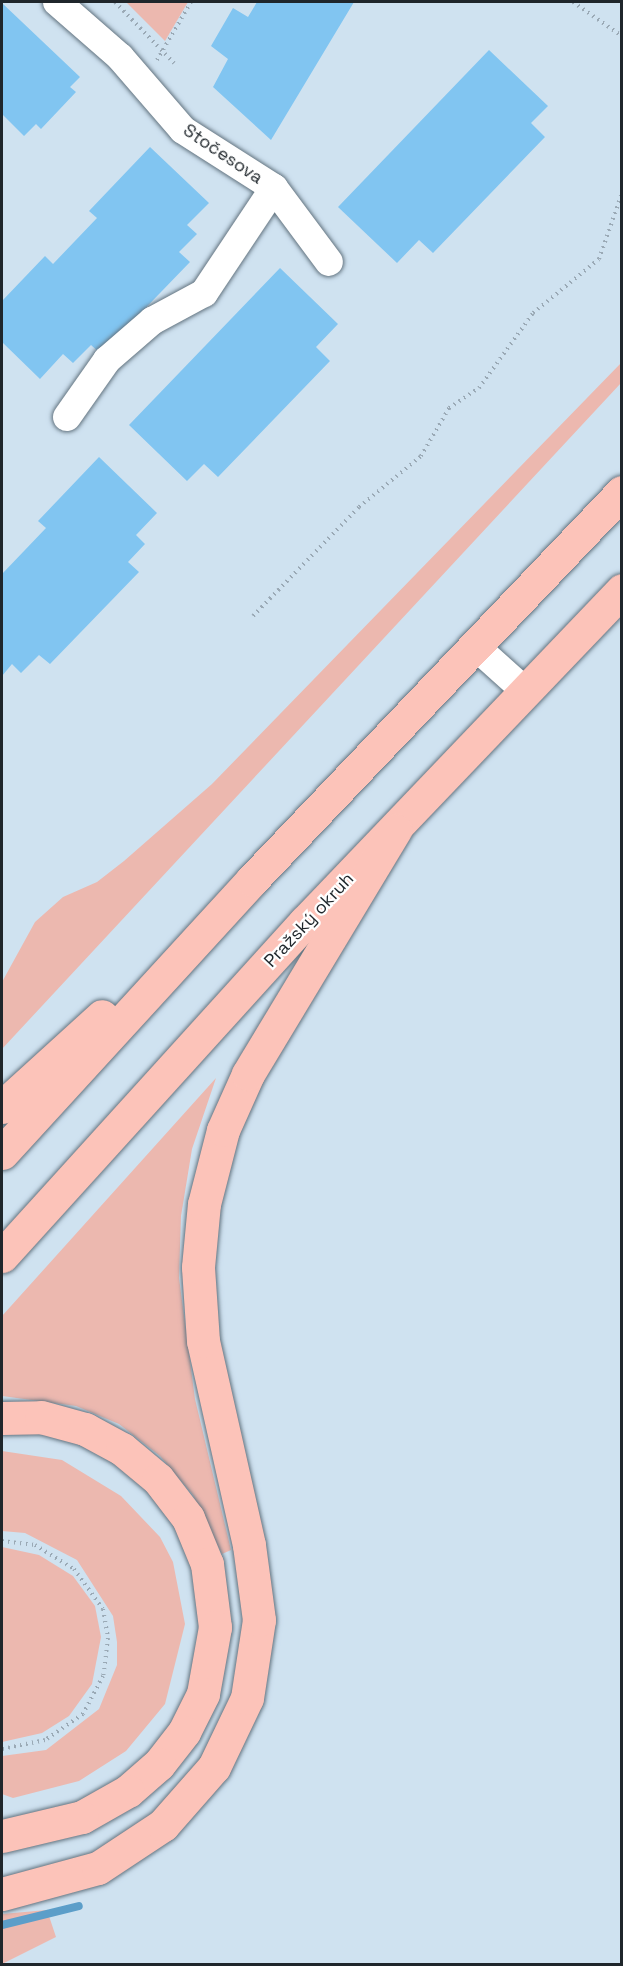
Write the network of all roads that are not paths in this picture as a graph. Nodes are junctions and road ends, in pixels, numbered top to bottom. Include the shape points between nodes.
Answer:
1 (57, 2) edge
2 (274, 188) junction
3 (329, 262) dead end
4 (67, 417) dead end
5 (621, 492) edge
6 (621, 590) edge
7 (476, 647) junction
8 (525, 691) junction
9 (395, 830) junction
10 (252, 880) junction
11 (2, 1107) edge
12 (2, 1154) edge
13 (2, 1256) edge
14 (2, 1418) edge
15 (2, 1836) edge
16 (2, 1893) edge

1 - 2 street, Stočesova via 143,83 183,130
2 - 3 street, Stočesova
2 - 4 street via 204,293 152,321 107,360
5 - 7 highway
6 - 8 highway, Pražský okruh
7 - 8 street
7 - 10 highway
8 - 9 highway, Pražský okruh
9 - 13 highway, Pražský okruh
9 - 16 highway via 248,1074 223,1130 204,1204 198,1267 202,1332 249,1545 259,1620 247,1698 214,1767 163,1825 98,1868
10 - 11 highway
10 - 12 highway
14 - 15 highway via 41,1417 85,1429 122,1449 158,1479 188,1518 207,1564 215,1628 203,1694 184,1732 159,1764 128,1791 82,1817

